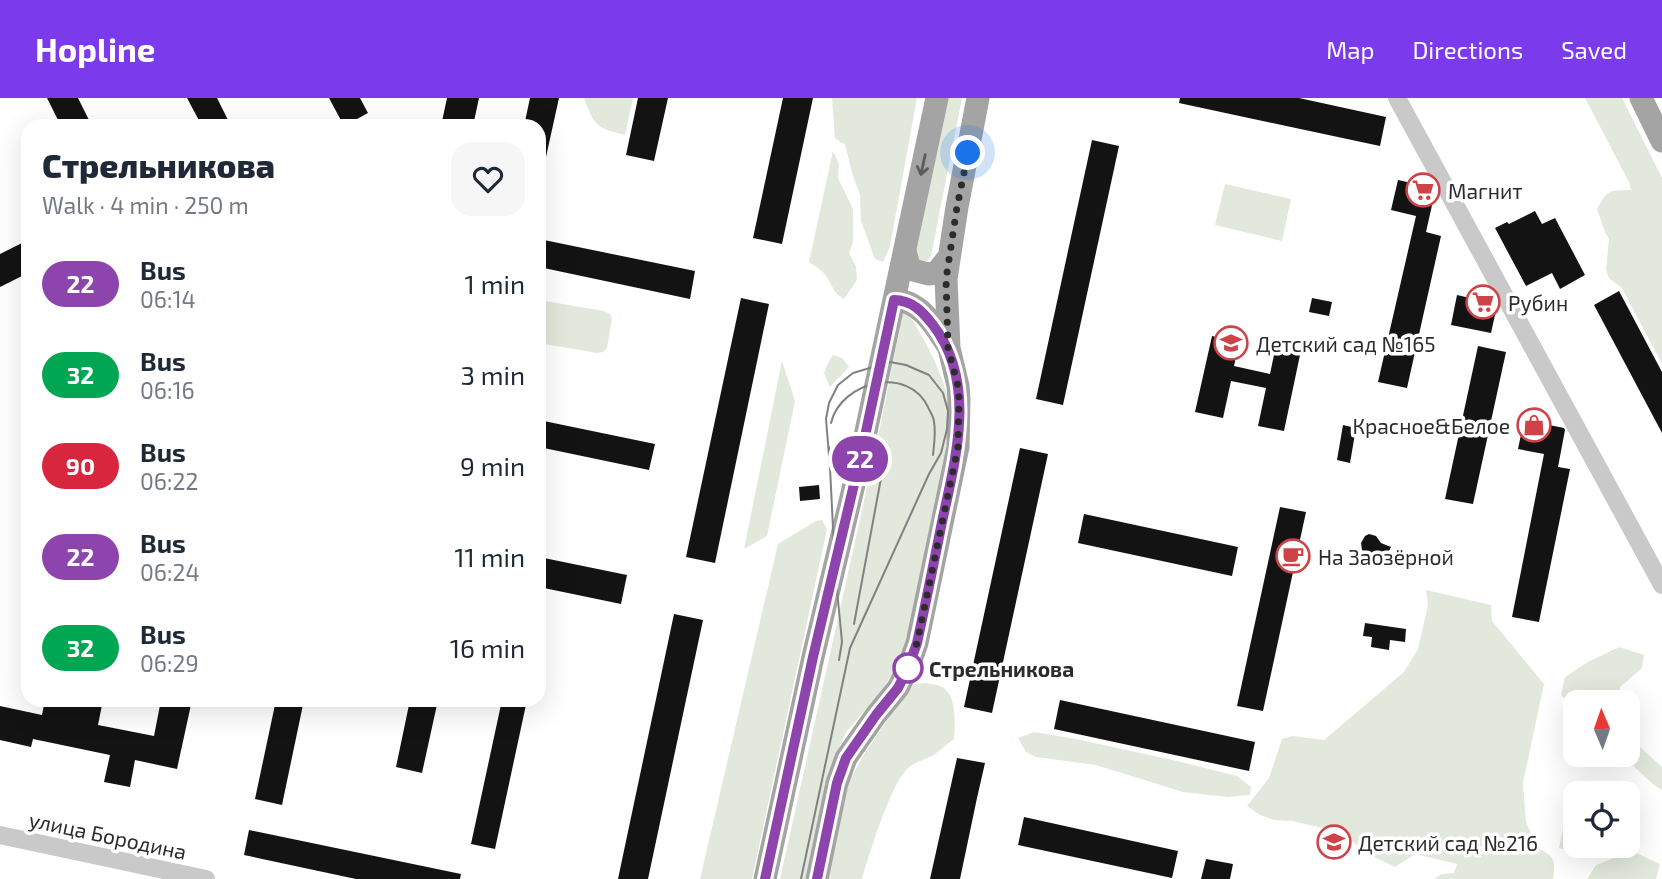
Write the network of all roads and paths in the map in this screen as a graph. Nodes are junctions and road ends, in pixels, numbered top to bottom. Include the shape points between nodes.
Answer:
1 (937, 98) edge
2 (978, 98) edge
3 (1397, 98) edge
4 (1641, 98) edge
5 (1662, 141) edge
6 (905, 251) junction
7 (949, 257) junction
8 (894, 300) junction
9 (948, 348) junction
10 (1662, 585) edge
11 (0, 835) edge
12 (206, 879) edge
13 (765, 879) edge
14 (817, 879) edge

1 -> 6 main road
2 - 7 main road
3 - 10 street
4 - 5 main road
6 - 7 main road via 909,266 928,274 936,273
6 - 8 main road
7 - 9 main road
8 - 9 main road via 908,302 924,314
8 - 13 main road
9 - 14 main road via 958,386 958,447 917,643 898,688 846,758
11 - 12 street, улица Бородина

